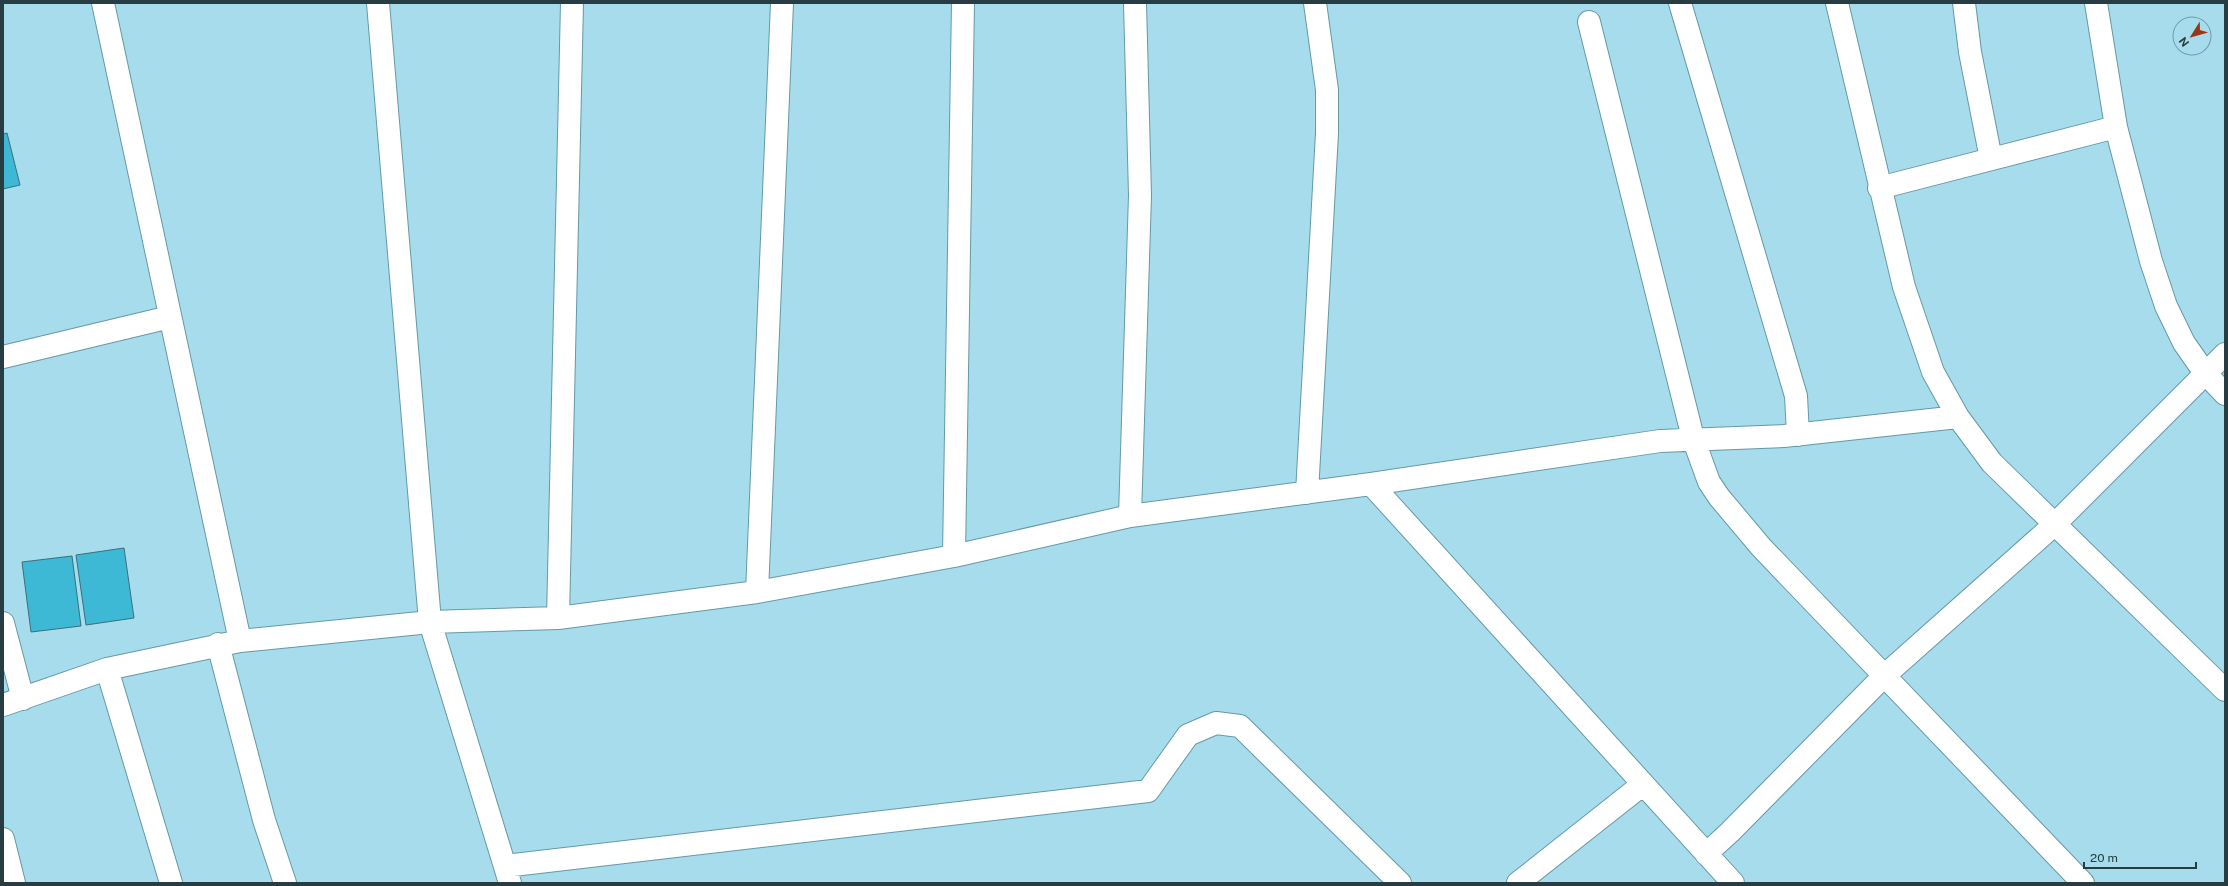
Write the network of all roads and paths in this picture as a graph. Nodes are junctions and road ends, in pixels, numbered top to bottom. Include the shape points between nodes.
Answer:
1 (103, 3) edge
2 (378, 3) edge
3 (572, 3) edge
4 (782, 3) edge
5 (963, 3) edge
6 (1135, 3) edge
7 (1315, 3) edge
8 (1680, 3) edge
9 (1837, 3) edge
10 (1964, 3) edge
11 (2096, 3) edge
12 (1589, 22) dead end
13 (2116, 127) junction
14 (1991, 159) junction
15 (1879, 188) junction
16 (170, 317) junction
17 (2225, 354) edge
18 (3, 357) edge
19 (2205, 373) junction
20 (2225, 394) edge
21 (1958, 416) junction
22 (1798, 435) junction
23 (1694, 438) junction
24 (1371, 484) junction
25 (1307, 493) junction
26 (1130, 516) junction
27 (2055, 524) junction
28 (954, 556) junction
29 (757, 592) junction
30 (558, 618) junction
31 (430, 622) junction
32 (3, 624) edge
33 (240, 641) junction
34 (218, 644) junction
35 (107, 669) junction
36 (1884, 676) junction
37 (2225, 690) edge
38 (13, 702) edge
39 (1642, 785) junction
40 (3, 839) edge
41 (1706, 854) junction
42 (508, 875) edge
43 (14, 883) edge
44 (172, 883) edge
45 (285, 883) edge
46 (1400, 883) edge
47 (1518, 883) edge
48 (1733, 883) edge
49 (2083, 883) edge

1 - 16 street
2 - 31 street
3 - 30 street
4 - 29 street
5 - 28 street
6 - 26 street via 1140,195
7 - 25 street via 1327,90 1327,133
8 - 22 street via 1796,396
9 - 15 street
10 - 14 street via 1970,52
11 - 13 street
12 - 23 street
13 - 14 street
13 - 19 street via 2150,260 2166,306 2184,343
14 - 15 street
15 - 21 street via 1904,287 1931,365
16 - 18 street
16 - 33 street
17 - 19 street
19 - 20 street
19 - 27 street
21 - 22 street
21 - 27 street via 1992,463
22 - 23 street
23 - 24 street
23 - 36 street via 1709,482 1719,496 1761,547
24 - 25 street
24 - 39 street
25 - 26 street
26 - 28 street
27 - 36 street
27 - 37 street
28 - 29 street
29 - 30 street
30 - 31 street
31 - 33 street
31 - 42 street
32 - 38 street
33 - 34 street
34 - 35 street
34 - 45 street via 264,820
35 - 38 street
35 - 44 street
36 - 41 street
36 - 49 street
39 - 41 street
39 - 47 street
40 - 43 street
41 - 48 street
42 - 46 street via 1148,791 1188,735 1216,723 1240,726

